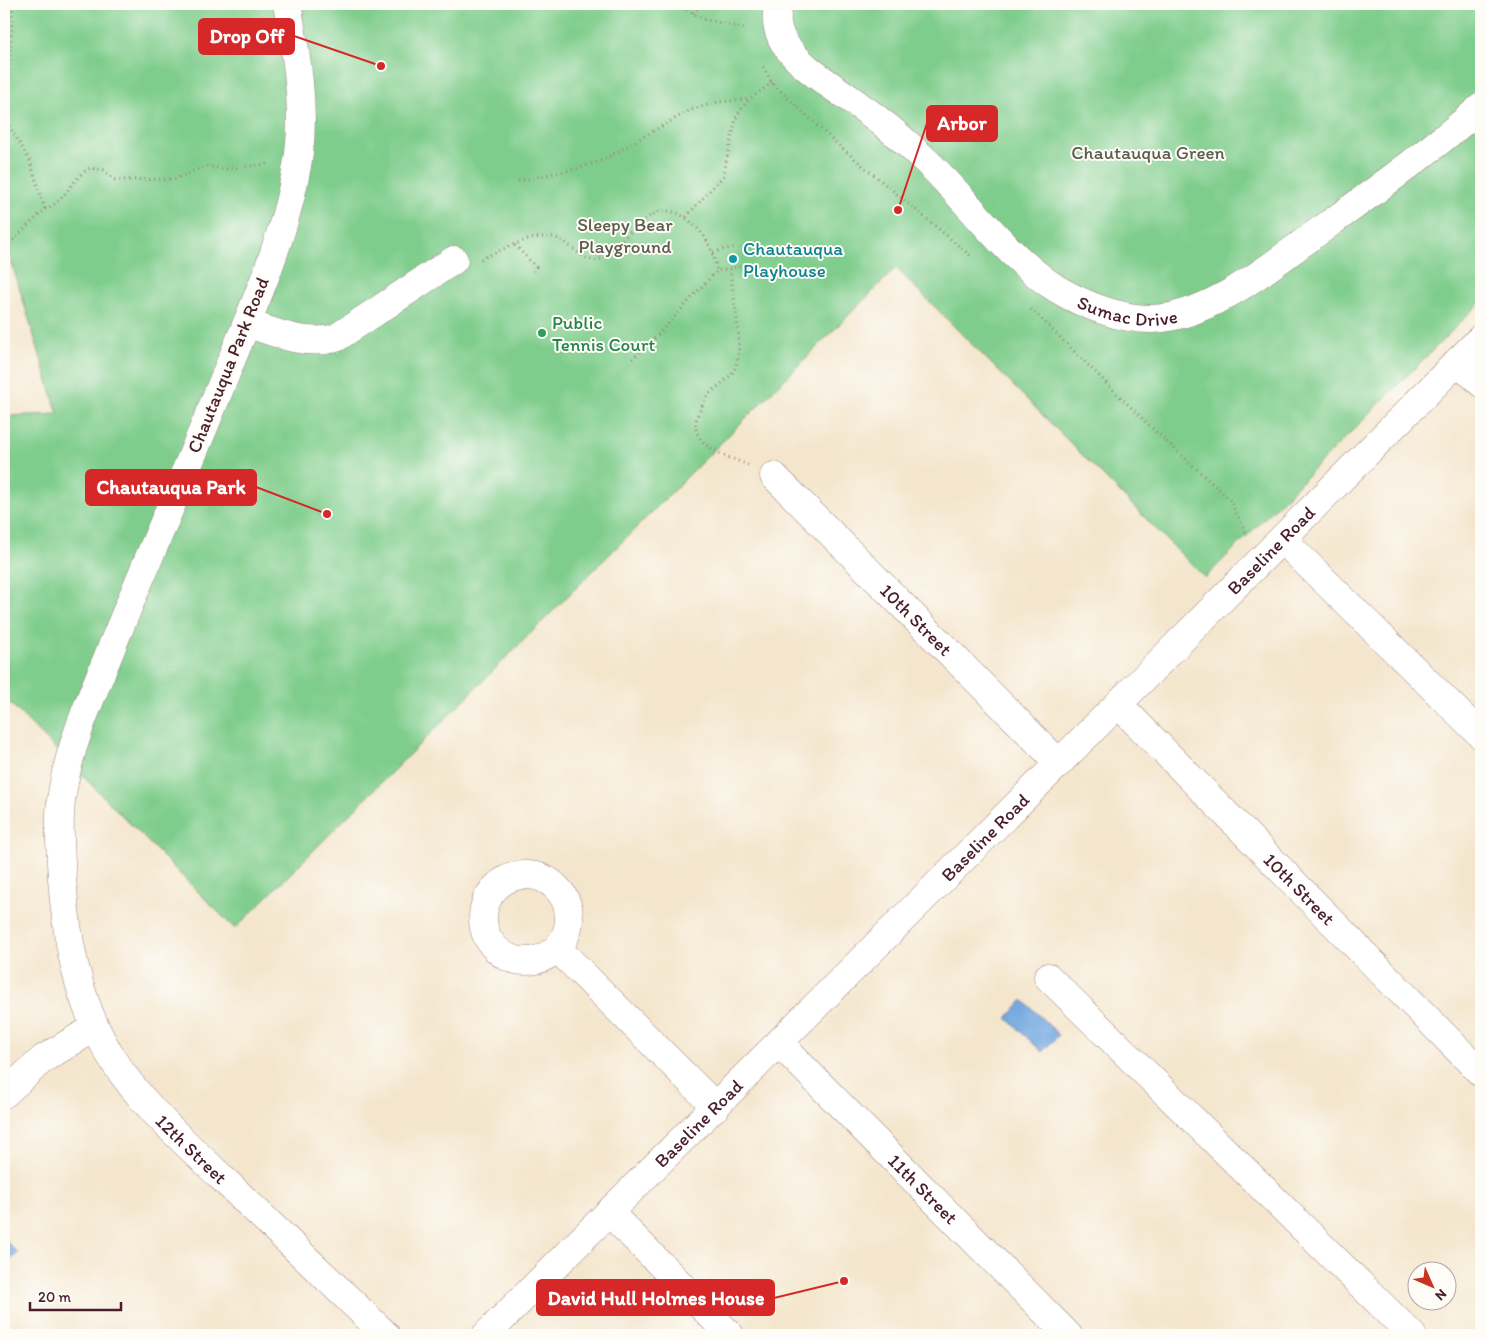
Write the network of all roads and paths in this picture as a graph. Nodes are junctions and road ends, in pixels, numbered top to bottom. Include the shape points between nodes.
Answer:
1 (12, 4) edge
2 (287, 4) edge
3 (678, 4) edge
4 (703, 4) edge
5 (780, 4) edge
6 (693, 13) junction
7 (746, 29) dead end
8 (799, 61) junction
9 (772, 83) junction
10 (750, 99) junction
11 (4, 105) edge
12 (1481, 107) edge
13 (4, 117) edge
14 (297, 164) junction
15 (518, 181) dead end
16 (44, 209) junction
17 (686, 217) junction
18 (515, 245) junction
19 (735, 247) dead end
20 (4, 250) edge
21 (713, 252) junction
22 (481, 259) dead end
23 (454, 260) dead end
24 (978, 262) dead end
25 (743, 266) dead end
26 (730, 269) junction
27 (717, 270) junction
28 (533, 271) dead end
29 (1026, 305) dead end
30 (247, 323) junction
31 (1481, 338) edge
32 (632, 358) dead end
33 (1458, 361) junction
34 (1481, 383) edge
35 (774, 476) joint
36 (1274, 547) junction
37 (1118, 704) junction
38 (1481, 735) edge
39 (1059, 764) junction
40 (64, 918) joint
41 (558, 948) dead end
42 (1048, 977) dead end
43 (94, 1028) junction
44 (779, 1043) junction
45 (1481, 1073) edge
46 (4, 1094) edge
47 (716, 1107) junction
48 (609, 1212) junction
49 (386, 1335) edge
50 (486, 1335) edge
51 (730, 1335) edge
52 (1068, 1335) edge
53 (1412, 1335) edge

1 - 11 path
2 - 14 street, Chautauqua Park Road via 299,90
3 - 6 path
4 - 6 path
5 - 8 street, Sumac Drive via 776,14 780,34
6 - 7 path via 703,19
8 - 9 path
8 - 12 street, Sumac Drive via 862,107 924,159 1006,248 1041,277 1084,302 1116,314 1142,318 1165,318 1190,311 1261,272 1410,166
9 - 10 path
9 - 24 path via 855,160
10 - 15 path via 718,102 690,110 603,160
10 - 17 path via 736,118 723,176
13 - 16 path via 30,161
14 - 16 path via 259,164 223,169 205,166 175,179 124,181 114,180 104,170 90,168 75,179 52,207
14 - 30 street, Chautauqua Park Road via 286,216
16 - 20 path
17 - 18 path via 670,211 657,211 605,256 593,261 557,238 538,238
17 - 21 path via 703,233
18 - 22 path
18 - 28 path via 536,268
19 - 21 path
21 - 27 path
23 - 30 street via 336,338 319,341 299,339
25 - 26 path
26 - 27 path
26 - 35 path via 740,338 735,368 706,397 695,422 699,439 713,450
27 - 32 path via 672,322
29 - 36 path via 1229,499 1250,540
30 - 40 street, Chautauqua Park Road via 107,659 68,763 59,826
31 - 33 street, Baseline Road
33 - 34 street
33 - 36 street, Baseline Road
35 - 39 street, 10th Street
36 - 37 street, Baseline Road
36 - 38 street
37 - 39 street, Baseline Road
37 - 45 street, 10th Street
39 - 44 street, Baseline Road
40 - 43 street, 12th Street via 77,979
41 - 47 street
42 - 53 street
43 - 46 street via 43,1059
43 - 49 street, 12th Street via 116,1064 147,1104
44 - 47 street, Baseline Road
44 - 52 street, 11th Street
47 - 48 street, Baseline Road
48 - 50 street, Baseline Road
48 - 51 street

